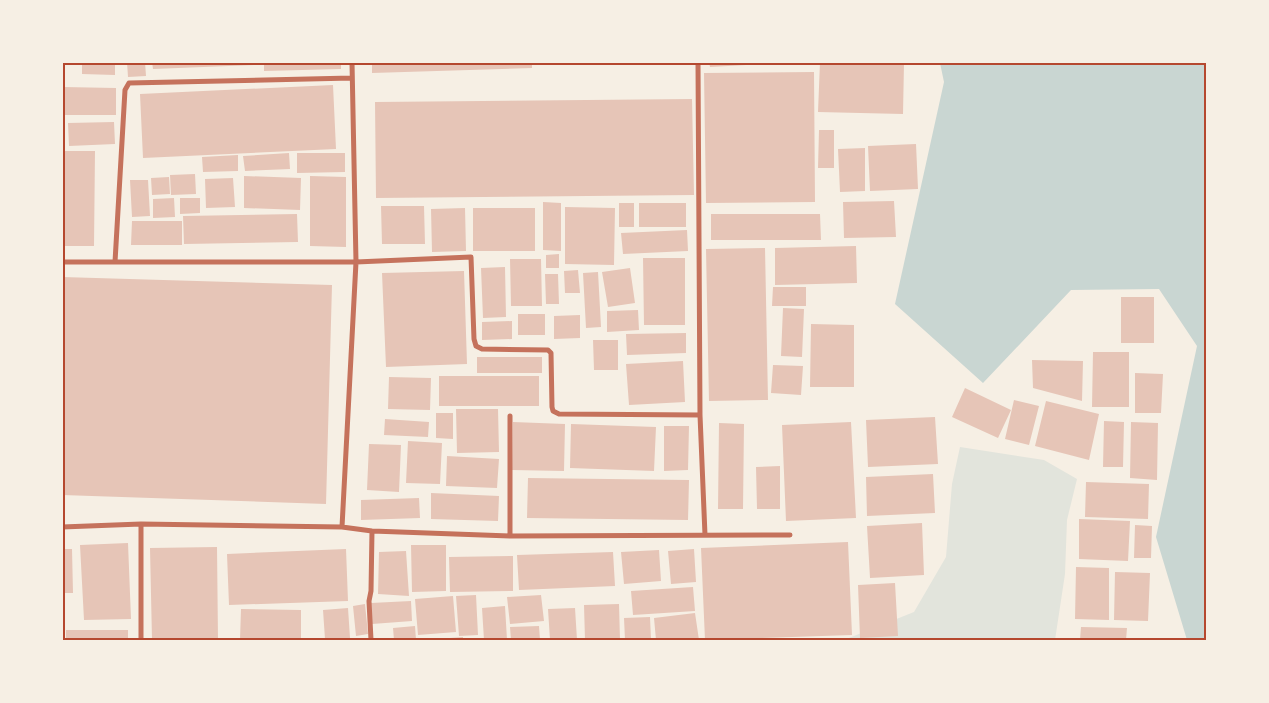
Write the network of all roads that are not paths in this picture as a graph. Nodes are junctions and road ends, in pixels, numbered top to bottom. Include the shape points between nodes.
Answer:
1 (352, 62) edge
2 (698, 62) edge
3 (352, 78) junction
4 (62, 262) edge
5 (115, 262) junction
6 (356, 262) junction
7 (700, 415) junction
8 (510, 416) dead end
9 (141, 524) junction
10 (62, 527) edge
11 (342, 527) junction
12 (372, 531) junction
13 (704, 535) junction
14 (790, 535) dead end
15 (510, 536) junction
16 (141, 640) edge
17 (371, 640) edge

1 - 3 street
2 - 7 street
3 - 5 street via 129,83 125,90
3 - 6 street
4 - 5 street
5 - 6 street
6 - 7 street via 471,257 476,346 548,350 551,353 552,407 556,413
6 - 11 street
7 - 13 street
8 - 15 street
9 - 10 street
9 - 11 street
9 - 16 street
11 - 12 street
12 - 15 street
12 - 17 street
13 - 14 street
13 - 15 street

